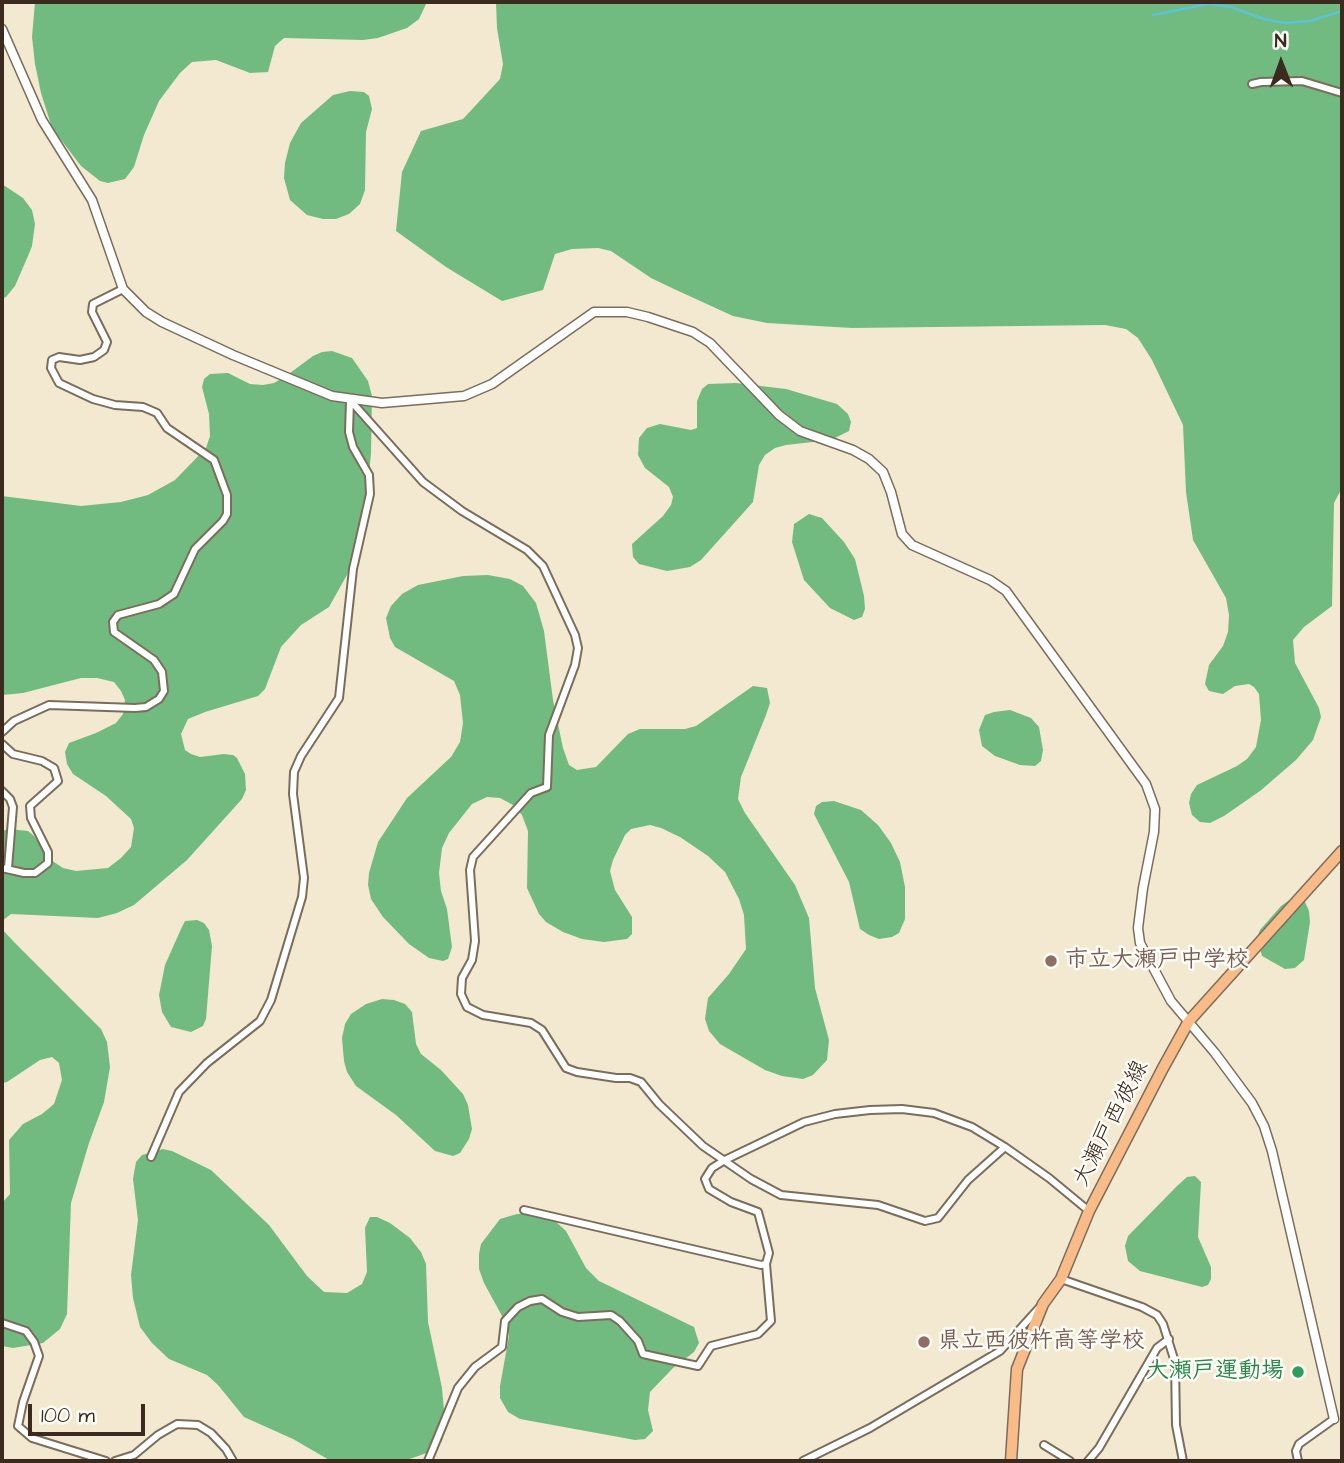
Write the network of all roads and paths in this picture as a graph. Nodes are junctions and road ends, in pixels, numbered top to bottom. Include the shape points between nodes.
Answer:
1 (2, 29) edge
2 (1252, 84) dead end
3 (1342, 93) edge
4 (123, 289) junction
5 (350, 400) junction
6 (2, 732) edge
7 (2, 744) edge
8 (2, 791) edge
9 (1342, 851) edge
10 (5, 868) edge
11 (1189, 1021) junction
12 (1005, 1147) junction
13 (151, 1157) dead end
14 (725, 1160) junction
15 (524, 1210) dead end
16 (1089, 1211) junction
17 (766, 1265) junction
18 (1060, 1279) junction
19 (1043, 1304) junction
20 (2, 1323) edge
21 (1170, 1339) junction
22 (1334, 1419) joint
23 (1044, 1445) dead end
24 (106, 1461) edge
25 (116, 1461) edge
26 (233, 1461) edge
27 (428, 1461) edge
28 (803, 1461) edge
29 (1011, 1461) edge
30 (1070, 1461) edge
31 (1088, 1461) edge
32 (1183, 1461) edge
33 (1298, 1461) edge

1 - 4 street via 42,120 92,200
2 - 3 street via 1303,81
4 - 5 street via 163,322 233,355
4 - 6 street via 93,304 92,312 107,342 104,351 80,360 59,357 52,360 51,368 60,383 93,399 157,413 167,428 214,460 222,475 228,513 195,549 174,594 159,604 118,615 113,622 114,632 154,660 162,672 164,691 159,699 135,708 41,706
5 - 11 street via 382,403 464,396 492,384 594,312 627,312 693,332 710,343 800,432 869,459 883,472 902,534 912,545 1006,591 1146,784 1155,809 1140,943 1171,1002
5 - 13 street via 349,432 369,475 370,494 353,569 339,698 294,772 302,897 271,1000 260,1021 179,1092
5 - 14 street via 423,482 527,550 543,566 576,635 575,665 549,735 547,787 531,793 473,857 475,941 461,994 467,1007 542,1030 566,1068 641,1082 703,1146
7 - 10 street via 13,754 54,768 58,781 30,806 48,863 34,873
8 - 10 street via 13,807
9 - 11 main road, 大瀬戸西彼線
11 - 16 main road, 大瀬戸西彼線
11 - 22 street via 1252,1103 1264,1126
12 - 14 street via 972,1127 934,1113 870,1110 804,1122
12 - 14 street via 968,1180 937,1218 925,1222 878,1205 781,1195
12 - 16 street
14 - 17 street via 705,1179 709,1189 758,1212 769,1253
15 - 17 street
16 - 18 main road, 大瀬戸西彼線
17 - 27 street via 771,1321 758,1334 711,1346 698,1366 643,1354 638,1341 611,1315 579,1317 542,1299 517,1307 505,1321 502,1347 475,1367 458,1388
18 - 19 main road, 大瀬戸西彼線
18 - 21 street via 1150,1311
19 - 28 street via 1000,1351 870,1428
19 - 29 main road, 大瀬戸西彼線 via 1017,1369
20 - 24 street via 26,1331 38,1356 18,1426 32,1438
21 - 31 street via 1157,1348
21 - 32 street
22 - 33 street via 1299,1444
23 - 30 street
25 - 26 street via 134,1455 177,1424 198,1425 211,1433

